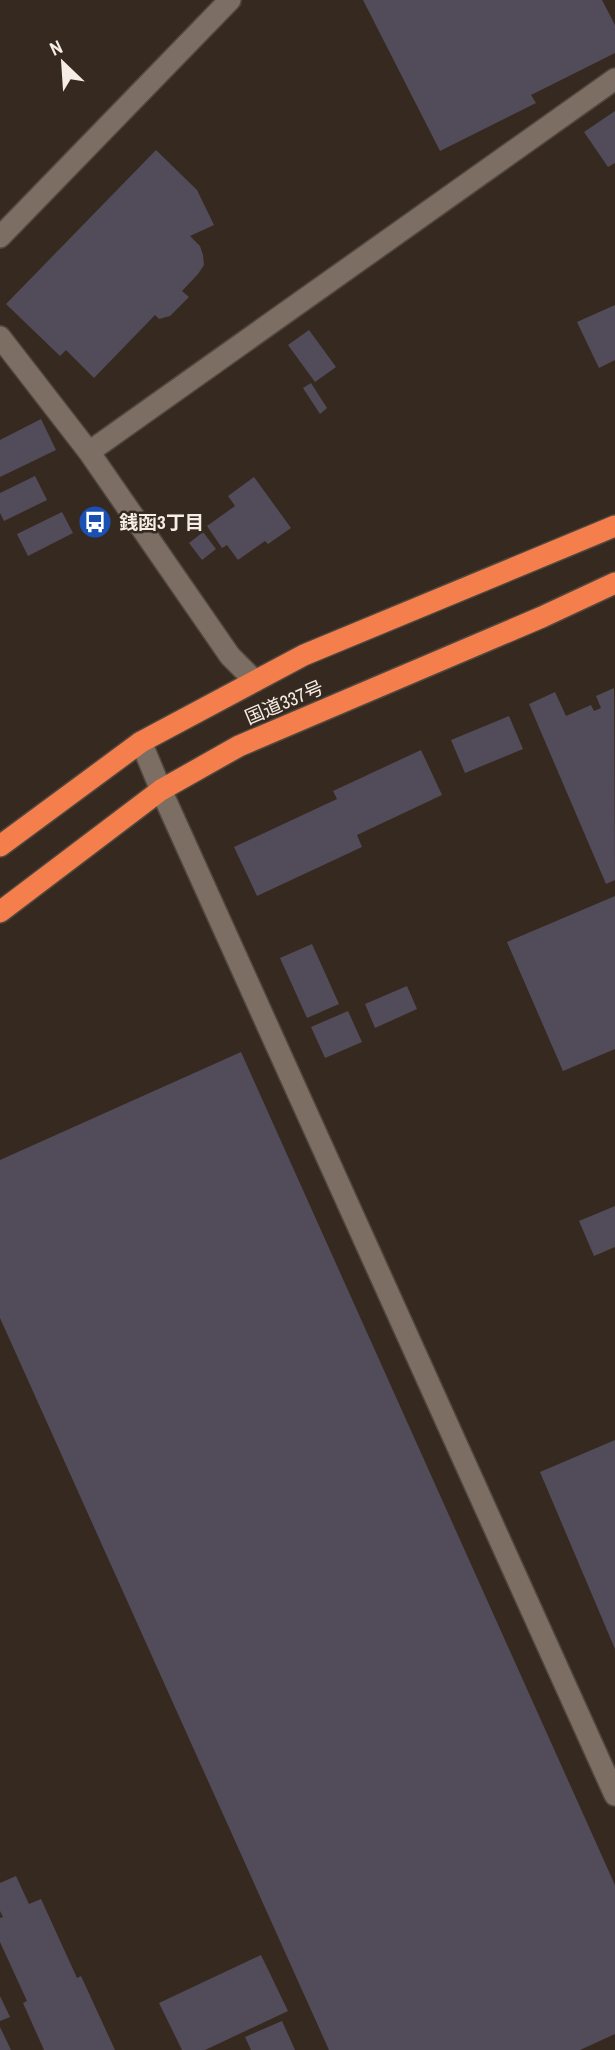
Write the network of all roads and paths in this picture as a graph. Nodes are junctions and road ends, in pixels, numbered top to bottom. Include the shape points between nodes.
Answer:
1 (230, 0) edge
2 (615, 79) edge
3 (0, 237) edge
4 (0, 337) edge
5 (89, 452) junction
6 (615, 527) edge
7 (615, 583) edge
8 (255, 681) junction
9 (141, 742) junction
10 (161, 790) junction
11 (0, 846) edge
12 (0, 912) edge
13 (614, 1789) edge

1 - 3 street
2 - 5 street
4 - 5 street
5 - 8 street via 230,656
6 - 8 highway, 国道337号 via 304,655
7 - 10 highway, 国道337号 via 239,746
8 - 9 highway, 国道337号
9 - 10 street
9 - 11 highway, 国道337号
10 - 12 highway, 国道337号
10 - 13 street

